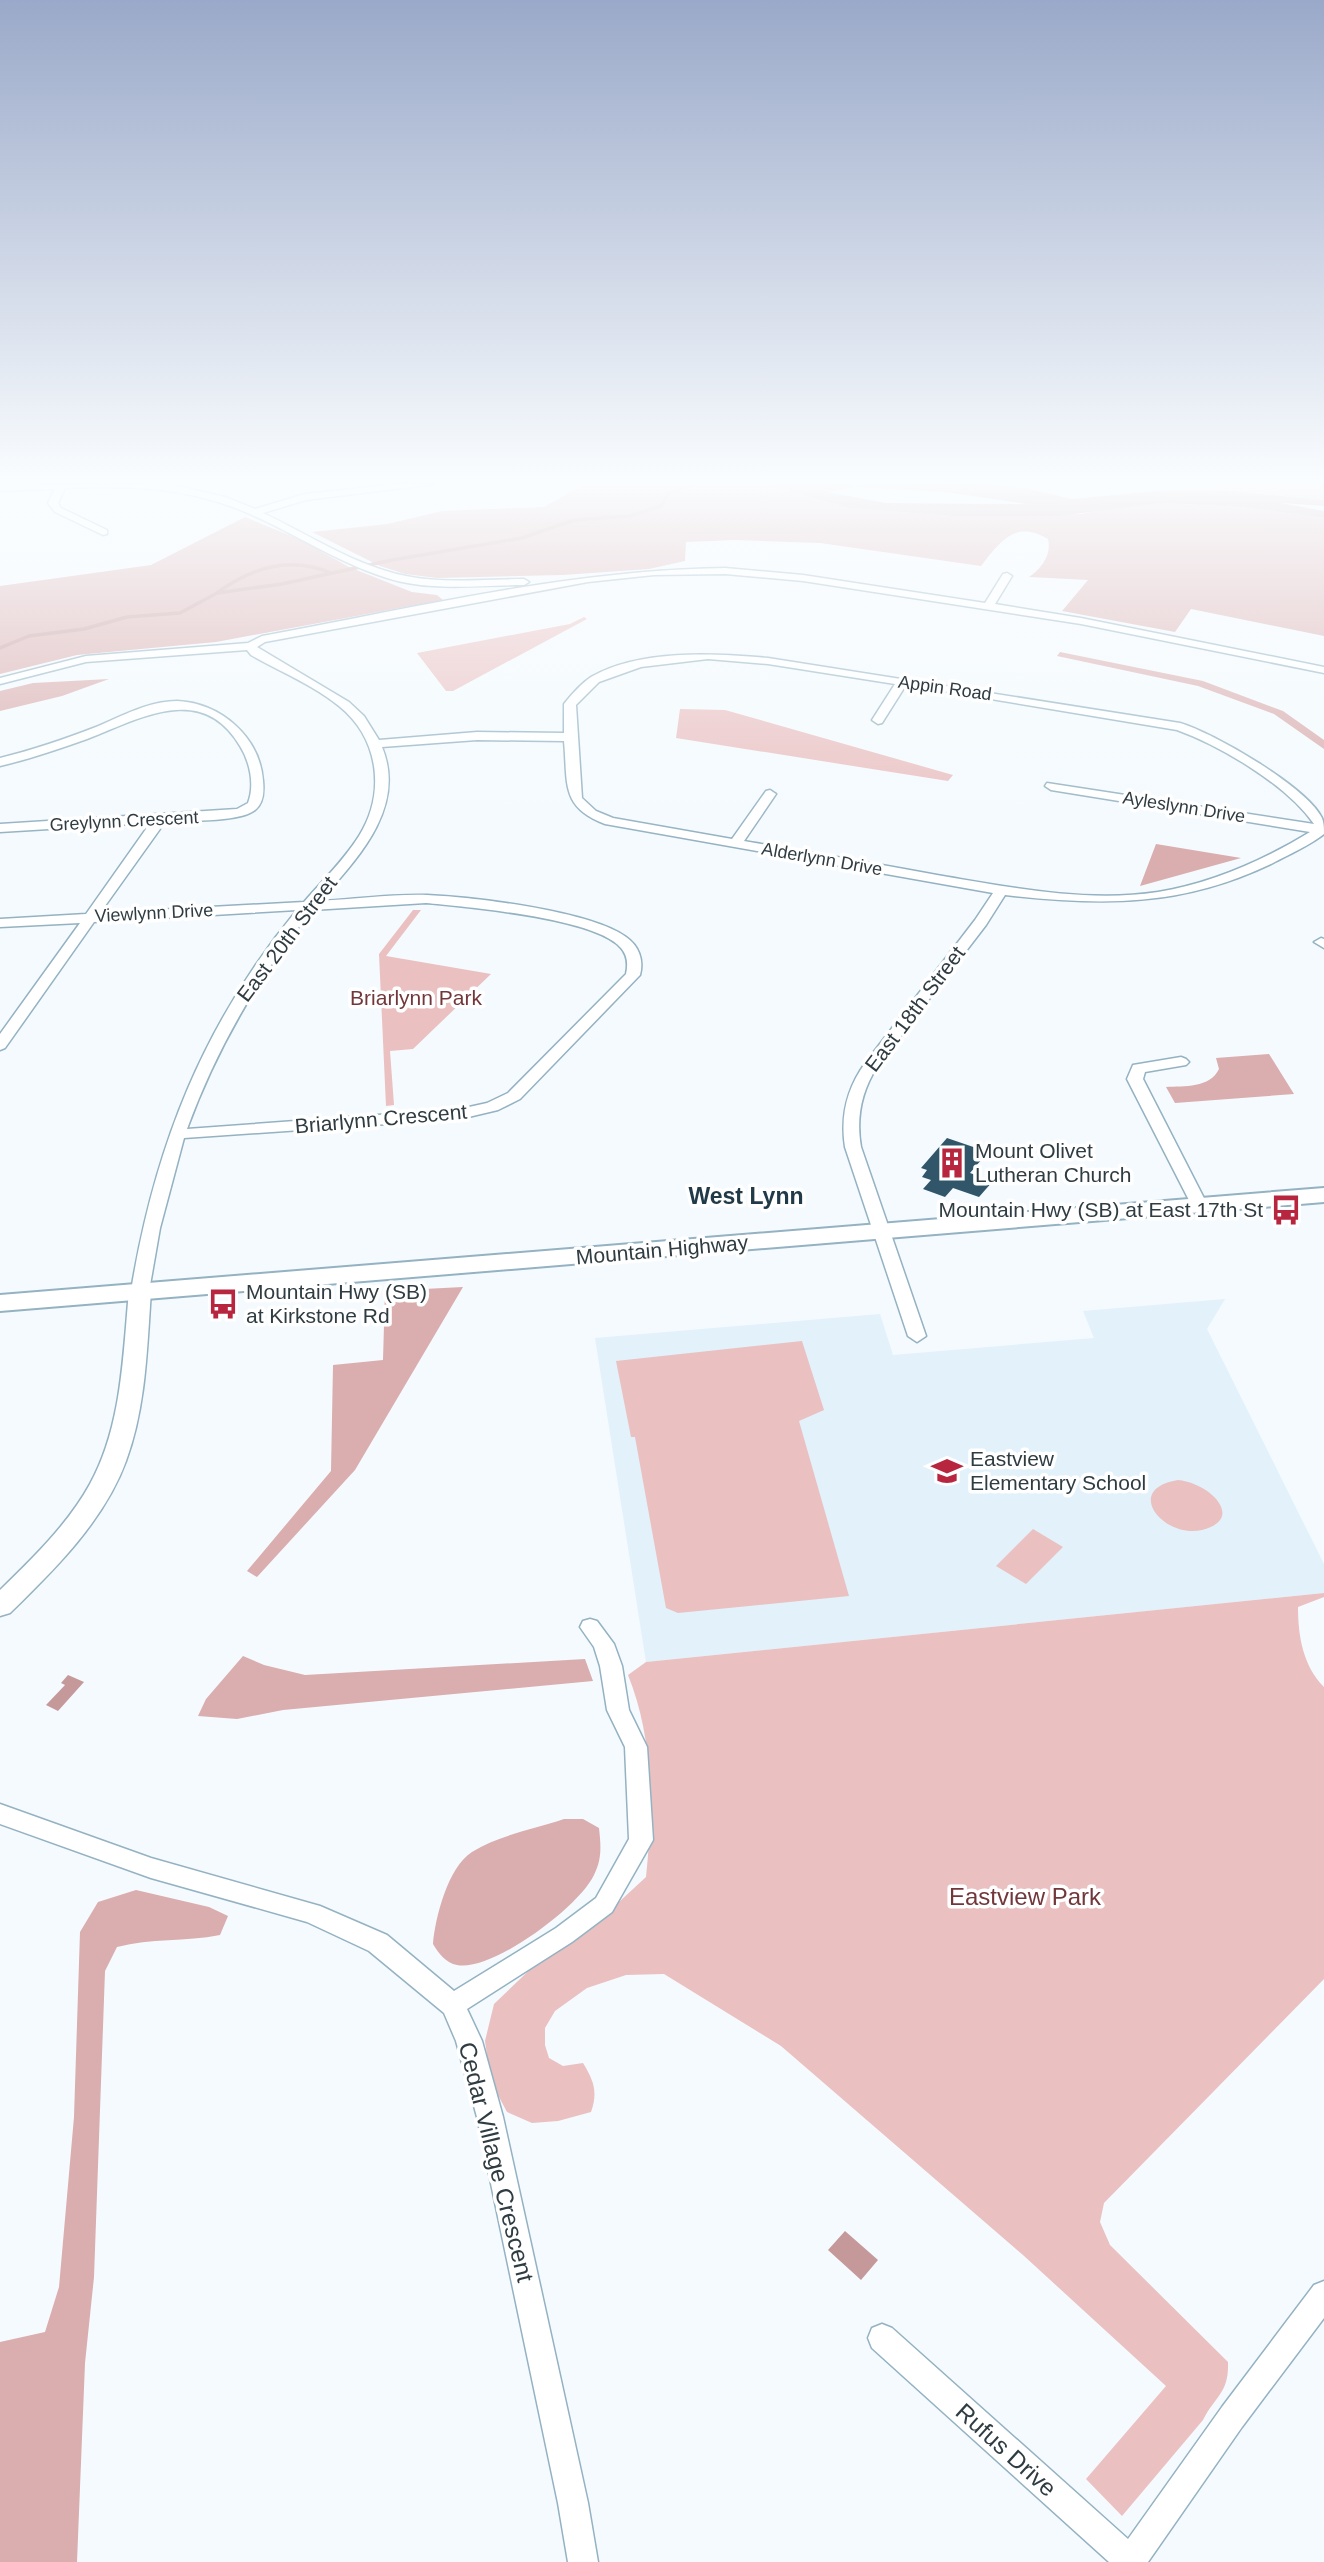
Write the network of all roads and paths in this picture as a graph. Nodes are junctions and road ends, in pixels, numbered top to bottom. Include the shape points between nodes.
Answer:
1 (454, 604) edge
2 (966, 604) edge
3 (990, 604) edge
4 (988, 607) junction
5 (251, 646) junction
6 (1320, 669) edge
7 (0, 681) edge
8 (902, 682) junction
9 (1324, 682) edge
10 (878, 720) dead end
11 (569, 737) junction
12 (375, 744) junction
13 (0, 762) edge
14 (1051, 786) dead end
15 (769, 794) dead end
16 (155, 819) junction
17 (0, 828) edge
18 (1321, 830) edge
19 (735, 844) junction
20 (1001, 890) junction
21 (308, 906) junction
22 (89, 917) junction
23 (0, 923) edge
24 (0, 1045) edge
25 (1181, 1062) dead end
26 (177, 1134) junction
27 (1324, 1195) edge
28 (1200, 1206) junction
29 (883, 1231) junction
30 (140, 1291) junction
31 (0, 1303) edge
32 (917, 1336) dead end
33 (0, 1606) edge
34 (590, 1627) dead end
35 (0, 1814) edge
36 (453, 2005) junction
37 (1324, 2295) edge
38 (882, 2338) dead end
39 (583, 2562) edge
40 (1131, 2562) edge

1 - 5 street via 262,639
2 - 4 street
3 - 4 street
4 - 6 street
5 - 7 street via 79,660
5 - 12 street, East 20th Street via 255,653 332,695 356,717
6 - 9 street via 1314,675
8 - 10 street
8 - 11 street, Appin Road via 727,657 657,660 624,668 586,686 570,704
8 - 18 street, Appin Road via 1149,720 1196,733 1229,749 1296,798 1317,816
11 - 12 street via 477,736
11 - 19 street, Alderlynn Drive via 576,799 591,814
12 - 21 street, East 20th Street via 382,775 374,821
13 - 16 street, Greylynn Crescent via 162,706 198,706 227,724 254,757 256,802 248,810 227,815
14 - 18 street, Ayleslynn Drive
15 - 19 street
16 - 17 street, Greylynn Crescent
16 - 22 street via 153,829
18 - 20 street, Alderlynn Drive via 1274,859 1156,896
19 - 20 street, Alderlynn Drive
20 - 29 street, East 18th Street via 860,1082 850,1128
21 - 22 street, Viewlynn Drive
21 - 26 street, East 20th Street via 242,995 215,1042
21 - 26 street, Briarlynn Crescent via 403,899 476,905 601,929 627,945 636,966 625,984 537,1074 514,1096 492,1107 460,1114
22 - 23 street, Viewlynn Drive
22 - 24 street
25 - 28 street via 1146,1065 1138,1068 1135,1079
26 - 30 street, East 20th Street
27 - 28 main road, Mountain Highway
28 - 29 main road, Mountain Highway
29 - 30 main road, Mountain Highway
29 - 32 street, East 18th Street
30 - 31 main road, Mountain Highway
30 - 33 street via 129,1399 103,1483 41,1566
34 - 36 street via 603,1644 618,1710 636,1747 641,1840 604,1905 564,1936
35 - 36 street, Cedar Village Crescent via 151,1868 312,1913 378,1943
36 - 39 street, Cedar Village Crescent via 469,2041 490,2118
37 - 40 street, Rufus Drive
38 - 40 street, Rufus Drive

